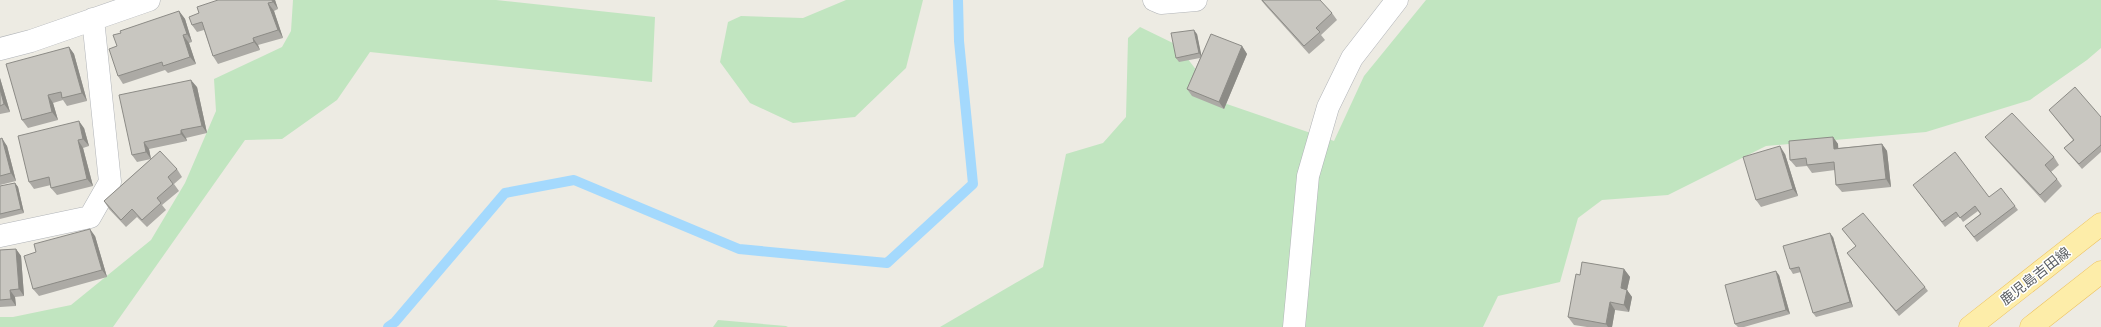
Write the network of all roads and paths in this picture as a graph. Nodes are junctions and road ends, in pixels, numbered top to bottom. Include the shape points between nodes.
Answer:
1 (149, 0) edge
2 (1154, 0) edge
3 (1196, 0) edge
4 (1397, 0) edge
5 (93, 19) junction
6 (0, 49) edge
7 (2101, 224) edge
8 (0, 236) edge
9 (2101, 272) edge
10 (1294, 327) edge
11 (1970, 327) edge
12 (2032, 327) edge

1 - 5 street
2 - 3 street via 1161,3
4 - 10 street via 1352,58 1328,107 1308,176
5 - 6 street
5 - 8 street via 110,182 90,218
7 - 11 main road, 鹿児島吉田線
9 - 12 main road

